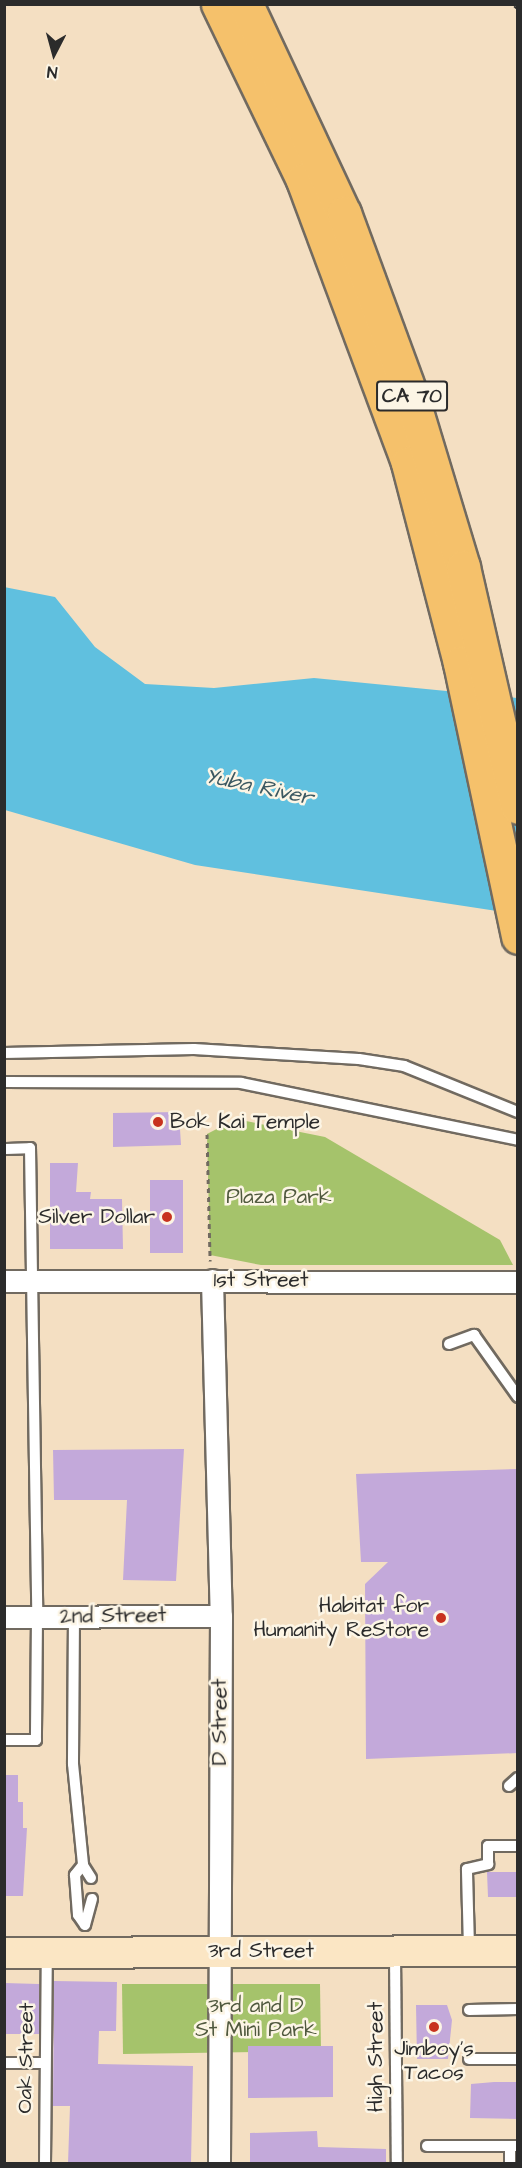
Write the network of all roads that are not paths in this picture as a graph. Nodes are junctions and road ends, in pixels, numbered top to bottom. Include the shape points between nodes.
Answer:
1 (218, 4) edge
2 (246, 4) edge
3 (518, 807) edge
4 (518, 937) edge
5 (4, 1053) edge
6 (4, 1082) edge
7 (518, 1112) edge
8 (518, 1140) edge
9 (4, 1149) edge
10 (212, 1280) junction
11 (4, 1281) edge
12 (33, 1281) junction
13 (518, 1282) edge
14 (449, 1344) dead end
15 (518, 1397) edge
16 (221, 1616) junction
17 (4, 1617) edge
18 (37, 1617) junction
19 (74, 1617) junction
20 (4, 1740) edge
21 (518, 1846) edge
22 (83, 1865) junction
23 (91, 1878) dead end
24 (92, 1899) dead end
25 (86, 1939) junction
26 (395, 1951) junction
27 (469, 1951) junction
28 (518, 1951) edge
29 (47, 1952) junction
30 (219, 1952) junction
31 (4, 1953) edge
32 (518, 2009) edge
33 (469, 2010) dead end
34 (469, 2059) dead end
35 (518, 2059) edge
36 (4, 2063) edge
37 (45, 2063) junction
38 (428, 2146) dead end
39 (514, 2146) edge
40 (45, 2163) edge
41 (219, 2163) edge
42 (397, 2163) edge
43 (510, 2163) edge

1 - 4 highway, CA 70 via 303,180 408,463 460,663
2 - 3 highway, CA 70 via 344,213 413,400 464,567
5 - 7 lane via 194,1049 359,1059 404,1066
6 - 8 lane via 241,1083
9 - 12 lane via 30,1148
10 - 12 street, 1st Street
10 - 13 street, 1st Street
10 - 16 street, D Street
11 - 12 street, 1st Street
12 - 18 lane
14 - 15 lane via 474,1335
16 - 19 street, 2nd Street
16 - 30 street, D Street
17 - 18 street, 2nd Street
18 - 19 street, 2nd Street
18 - 20 lane via 36,1740
19 - 22 lane via 74,1752
21 - 27 lane via 488,1846 488,1864 467,1869
22 - 23 lane
22 - 25 lane via 75,1875 78,1915
24 - 25 lane
25 - 29 street, 3rd Street
25 - 30 street, 3rd Street
26 - 27 street, 3rd Street
26 - 30 street, 3rd Street
26 - 42 lane, High Street
27 - 28 street, 3rd Street
29 - 31 street, 3rd Street
29 - 37 lane, Oak Street
30 - 41 street, D Street
32 - 33 lane
34 - 35 lane
36 - 37 lane
37 - 40 lane, Oak Street
38 - 39 lane
39 - 43 lane

